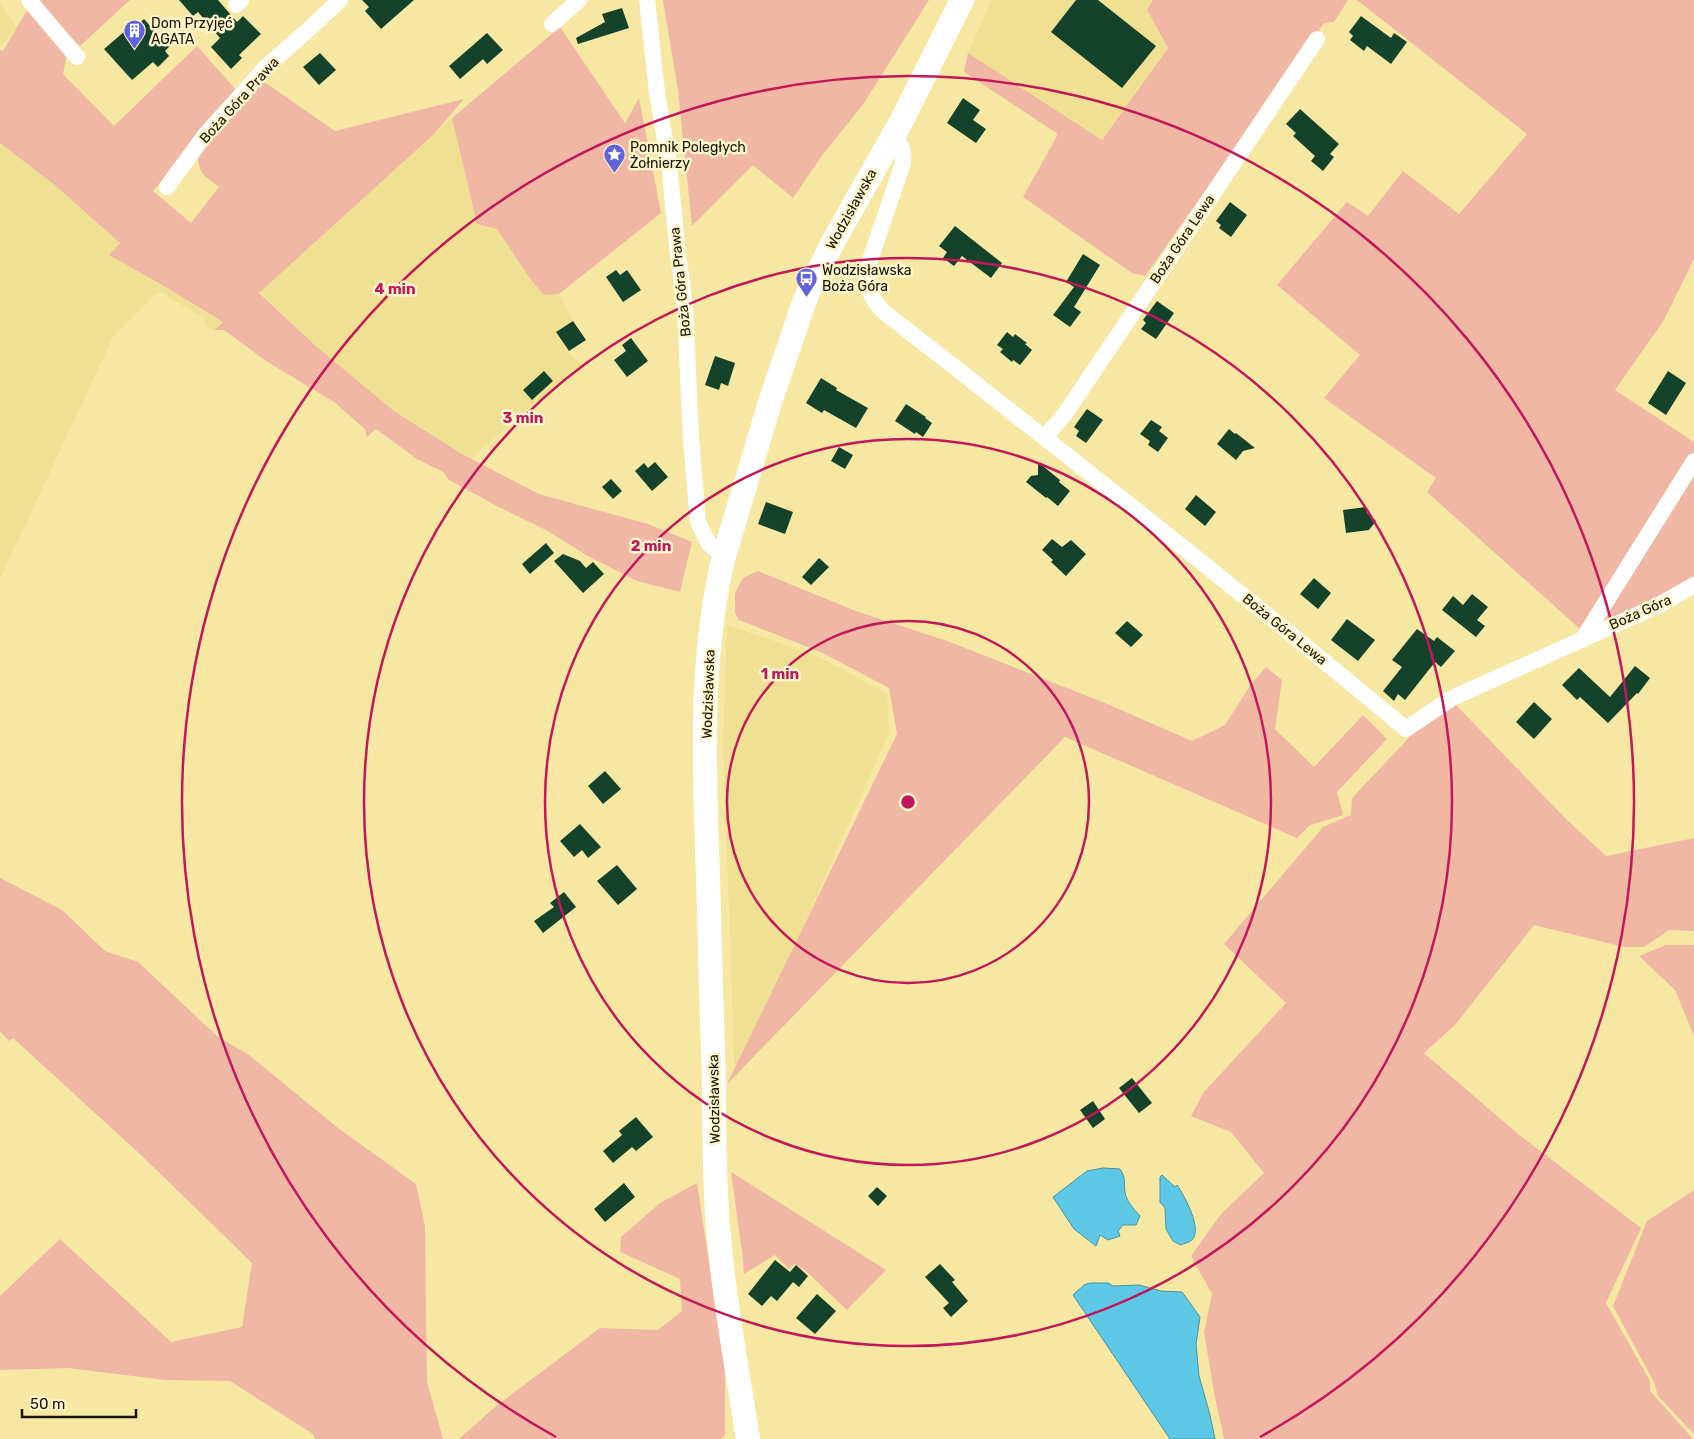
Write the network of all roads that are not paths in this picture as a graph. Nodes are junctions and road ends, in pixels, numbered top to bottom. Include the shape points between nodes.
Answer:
1 (29, 0) edge
2 (340, 0) edge
3 (579, 0) edge
4 (648, 0) edge
5 (962, 0) edge
6 (552, 24) dead end
7 (1318, 39) dead end
8 (77, 58) dead end
9 (893, 136) junction
10 (167, 187) dead end
11 (1045, 437) junction
12 (1694, 461) edge
13 (724, 556) junction
14 (1694, 585) edge
15 (1584, 637) junction
16 (1406, 729) joint
17 (748, 1439) edge

1 - 8 street
2 - 10 street, Boża Góra Prawa via 266,67 205,135
3 - 6 street
4 - 13 street, Boża Góra Prawa via 685,307 698,522 709,544
5 - 9 main road, Wodzisławska
7 - 11 street, Boża Góra Lewa via 1065,414
9 - 11 street, Boża Góra Lewa via 902,145 903,163 868,266 869,291 884,312
9 - 13 main road, Wodzisławska via 806,297
11 - 16 street, Boża Góra Lewa
12 - 15 street
13 - 17 main road, Wodzisławska via 708,648 706,692 715,1147 718,1226
14 - 15 street, Boża Góra via 1659,605
15 - 16 street, Boża Góra via 1452,698

